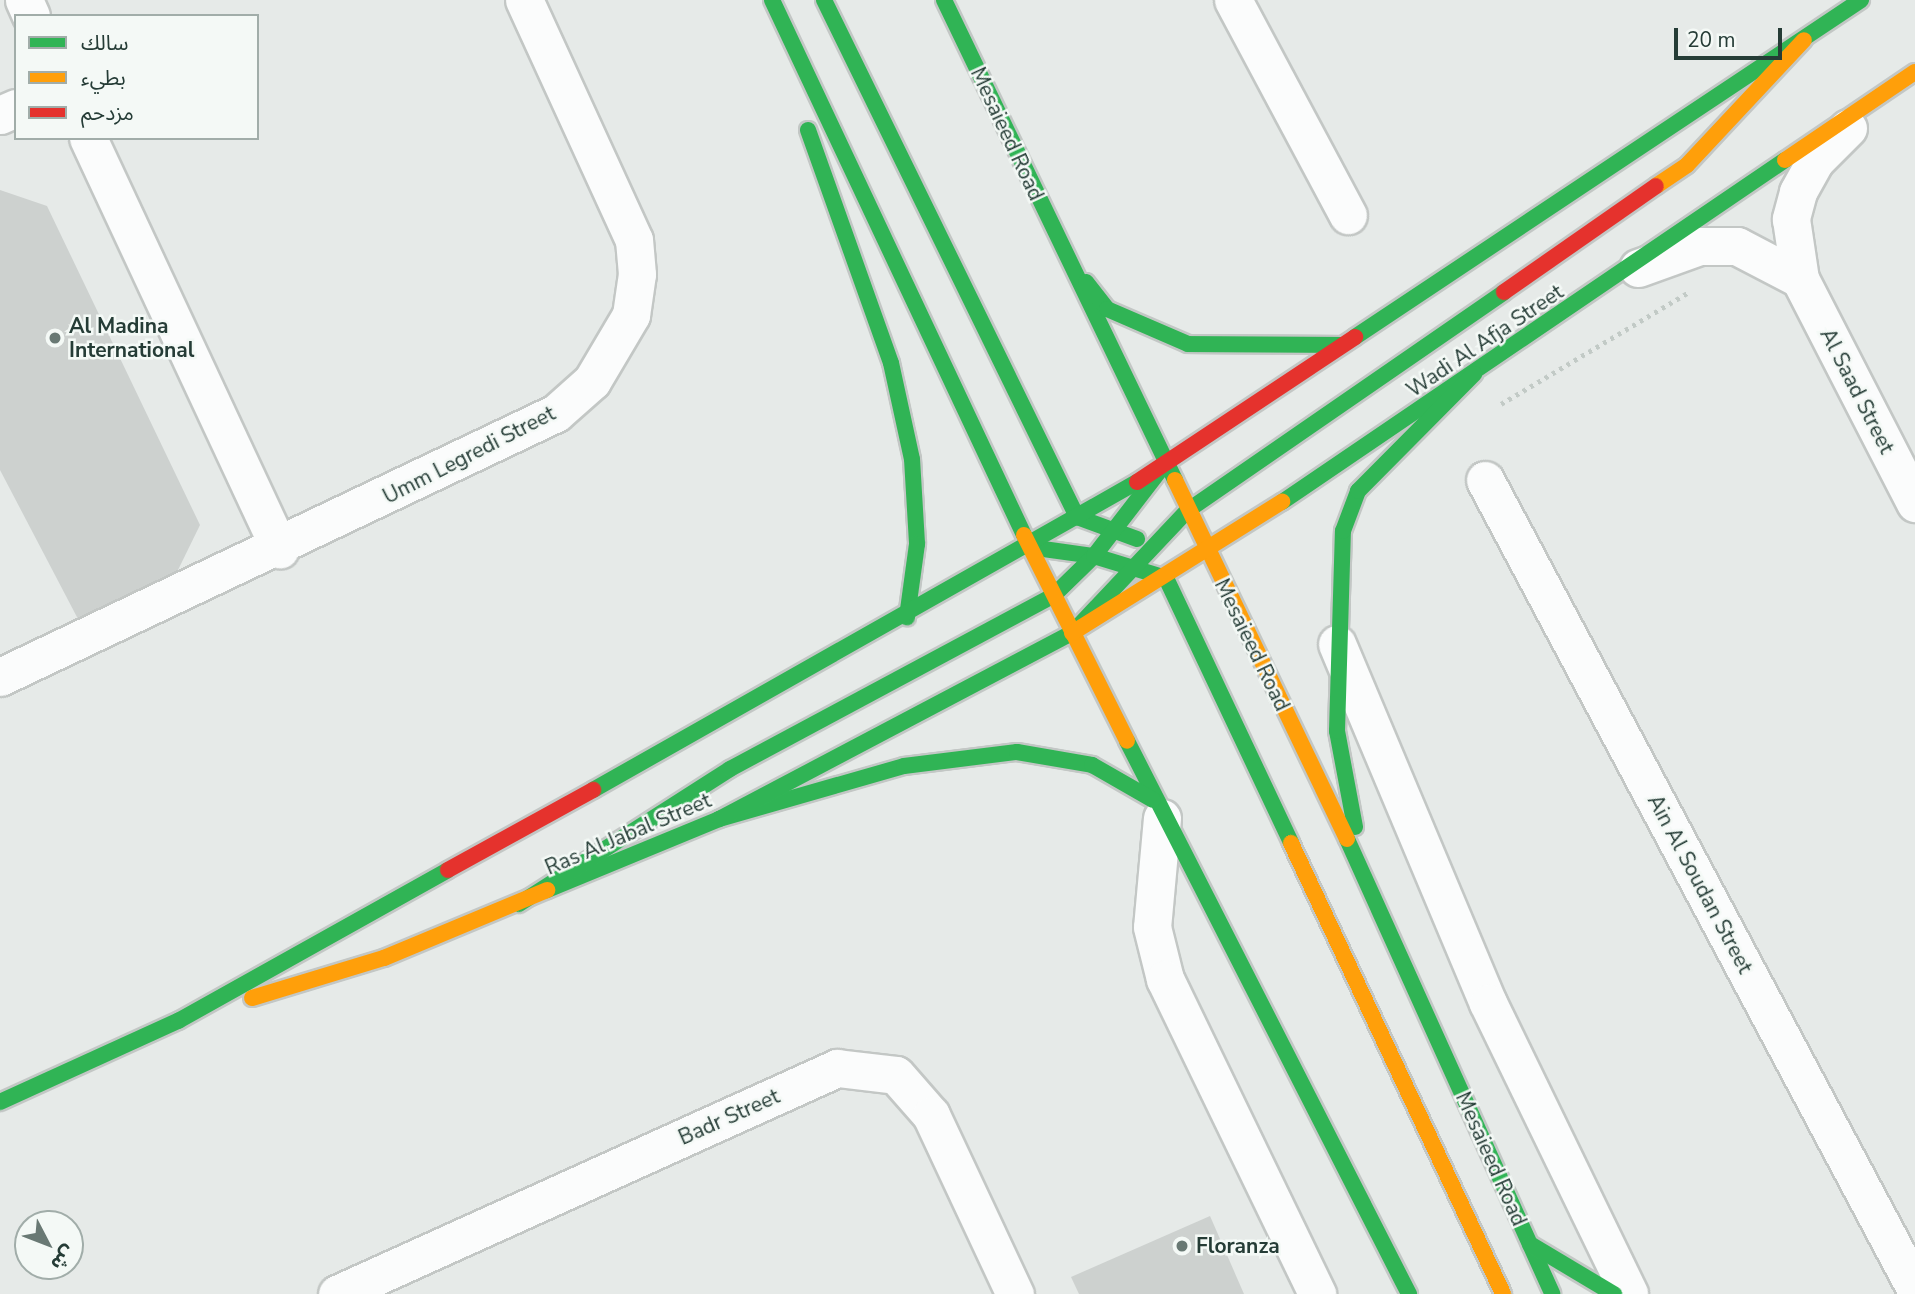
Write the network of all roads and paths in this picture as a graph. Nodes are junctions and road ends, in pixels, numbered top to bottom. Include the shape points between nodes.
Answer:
1 (524, 0) edge
2 (771, 0) edge
3 (824, 0) edge
4 (944, 0) edge
5 (1233, 0) edge
6 (1861, 0) edge
7 (1804, 40) junction
8 (1915, 72) edge
9 (1876, 100) junction
10 (89, 140) edge
11 (1348, 215) dead end
12 (1063, 253) junction
13 (1623, 274) junction
14 (1800, 279) junction
15 (1696, 289) dead end
16 (1341, 345) junction
17 (1474, 374) junction
18 (1492, 410) dead end
19 (1904, 451) edge
20 (1164, 465) junction
21 (1485, 480) dead end
22 (1915, 503) edge
23 (1187, 511) junction
24 (1077, 517) junction
25 (1113, 533) junction
26 (1153, 543) junction
27 (1029, 547) junction
28 (281, 549) junction
29 (1207, 553) junction
30 (1094, 556) junction
31 (1128, 567) junction
32 (1166, 578) junction
33 (1053, 596) junction
34 (907, 617) junction
35 (1072, 634) junction
36 (1335, 639) junction
37 (0, 677) edge
38 (1158, 809) junction
39 (719, 819) junction
40 (1362, 870) junction
41 (519, 904) junction
42 (178, 1021) junction
43 (0, 1102) edge
44 (1530, 1244) junction
45 (1915, 1288) edge
46 (1005, 1290) edge
47 (338, 1294) edge
48 (1317, 1294) edge
49 (1409, 1294) edge
50 (1503, 1294) edge
51 (1552, 1294) edge
52 (1614, 1294) edge
53 (1629, 1294) edge

1 - 28 street, Umm Legredi Street via 634,240 637,274 631,315 592,381 556,413
2 - 27 main road
2 - 34 main road via 799,103 891,363 912,459 917,544
3 - 24 main road
4 - 12 main road, Mesaieed Road
5 - 11 street
6 - 7 main road
7 - 16 main road
7 - 23 main road via 1687,165
8 - 9 main road, Wadi Al Afja Street
9 - 13 main road, Wadi Al Afja Street
9 - 14 street, Al Saad Street via 1815,161 1798,192 1791,219
10 - 28 street
12 - 16 main road via 1107,309 1147,332 1188,344
12 - 20 main road, Mesaieed Road
13 - 14 street via 1699,246 1737,246
13 - 17 main road, Wadi Al Afja Street
14 - 19 street, Al Saad Street
15 - 18 path
16 - 20 main road
17 - 29 main road, Wadi Al Afja Street
17 - 36 main road via 1358,491 1343,531
19 - 22 street, Al Saad Street
20 - 23 main road, Mesaieed Road
20 - 24 main road
20 - 25 main road
21 - 45 street, Ain Al Soudan Street
23 - 26 main road
23 - 29 main road, Mesaieed Road
24 - 25 main road
24 - 27 main road
25 - 26 main road
25 - 30 main road
26 - 29 main road
26 - 31 main road
27 - 30 main road
27 - 33 main road
27 - 34 main road, Ras Al Jabal Street
28 - 37 street, Umm Legredi Street
29 - 32 main road, Wadi Al Afja Street
29 - 40 main road, Mesaieed Road
30 - 31 main road
30 - 33 main road
31 - 32 main road
31 - 35 main road
32 - 35 main road, Wadi Al Afja Street
32 - 50 main road
33 - 35 main road
33 - 41 main road via 730,769
34 - 42 main road, Ras Al Jabal Street
35 - 38 main road
35 - 39 main road, Ras Al Jabal Street
36 - 40 main road via 1338,731
36 - 53 street via 1488,1003
38 - 39 main road via 1092,765 1017,752 904,766
38 - 48 street via 1152,927 1165,979
38 - 49 main road
39 - 41 main road, Ras Al Jabal Street
40 - 44 main road, Mesaieed Road
41 - 42 main road, Ras Al Jabal Street via 384,958
42 - 43 main road, Ras Al Jabal Street
44 - 51 main road, Mesaieed Road
44 - 52 main road
46 - 47 street, Badr Street via 931,1115 896,1074 837,1068

